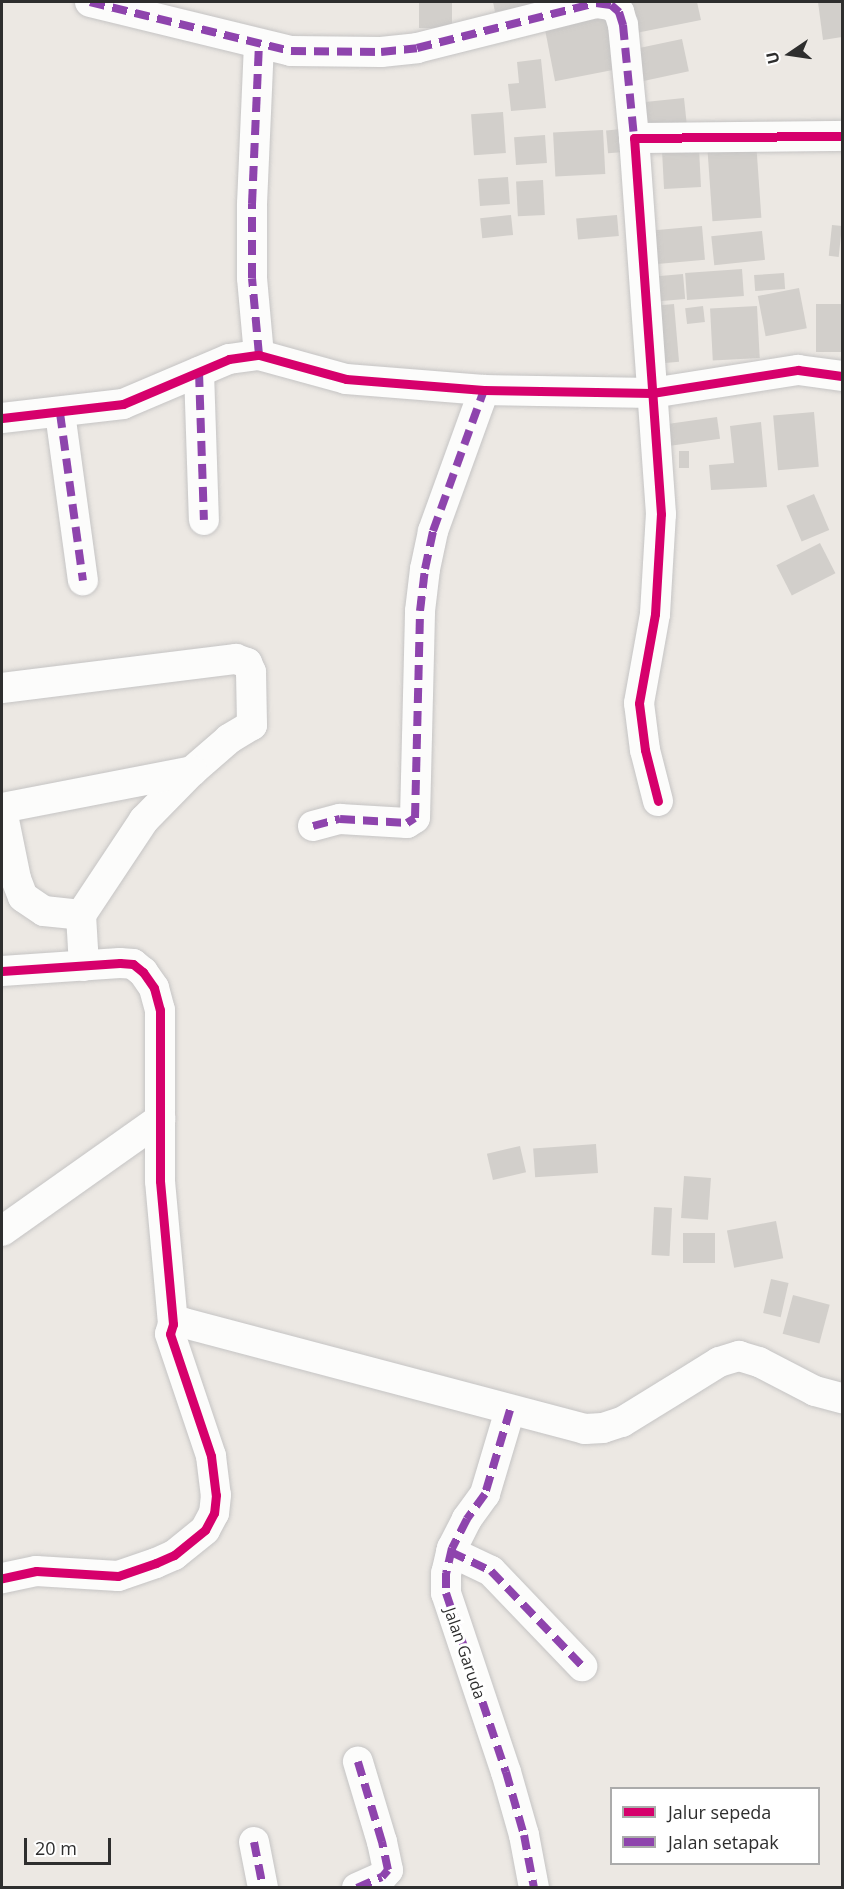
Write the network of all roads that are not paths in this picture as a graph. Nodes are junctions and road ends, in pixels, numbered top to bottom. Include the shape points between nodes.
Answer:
1 (90, 2) edge
2 (259, 45) junction
3 (843, 136) edge
4 (634, 138) junction
5 (259, 355) junction
6 (199, 372) junction
7 (843, 376) edge
8 (484, 390) junction
9 (652, 393) junction
10 (60, 413) junction
11 (2, 418) edge
12 (204, 519) dead end
13 (83, 580) dead end
14 (2, 688) edge
15 (192, 771) junction
16 (658, 801) dead end
17 (2, 809) edge
18 (313, 826) dead end
19 (81, 915) junction
20 (84, 966) junction
21 (2, 971) edge
22 (160, 1119) junction
23 (2, 1231) edge
24 (173, 1324) junction
25 (843, 1398) edge
26 (510, 1410) junction
27 (452, 1552) junction
28 (2, 1578) edge
29 (582, 1666) dead end
30 (358, 1762) dead end
31 (254, 1842) dead end
32 (263, 1887) edge
33 (357, 1887) edge
34 (534, 1887) edge

1 - 2 street
2 - 4 street via 291,51 381,52 417,48 596,3 610,5 619,12 624,25
2 - 5 street via 252,278
3 - 4 street
4 - 9 street
5 - 6 street via 229,359
5 - 8 street via 346,379
6 - 10 street via 123,404
6 - 12 street
7 - 9 street via 798,370
8 - 9 street
8 - 18 street via 434,531 425,569 420,611 415,818 408,824 340,819
9 - 16 street via 661,545 655,614 639,703 645,750
10 - 11 street
10 - 13 street
14 - 15 street via 236,660 247,663 251,672 252,725
15 - 17 street
15 - 19 street via 144,820
17 - 19 street via 23,897 45,911
19 - 20 street
20 - 21 street
20 - 22 street via 133,964 154,988 160,1010
22 - 23 street
22 - 24 street via 160,1181
24 - 26 street via 184,1323
24 - 28 street via 170,1334 215,1476 214,1513 205,1530 174,1555 118,1576 36,1571
25 - 26 street via 815,1391 739,1356 719,1362 640,1412 603,1428 585,1429
26 - 27 street, Jalan Garuda via 484,1494
27 - 29 street via 491,1570
27 - 34 street, Jalan Garuda via 446,1593 506,1772
30 - 33 street via 388,1870 382,1877
31 - 32 street

